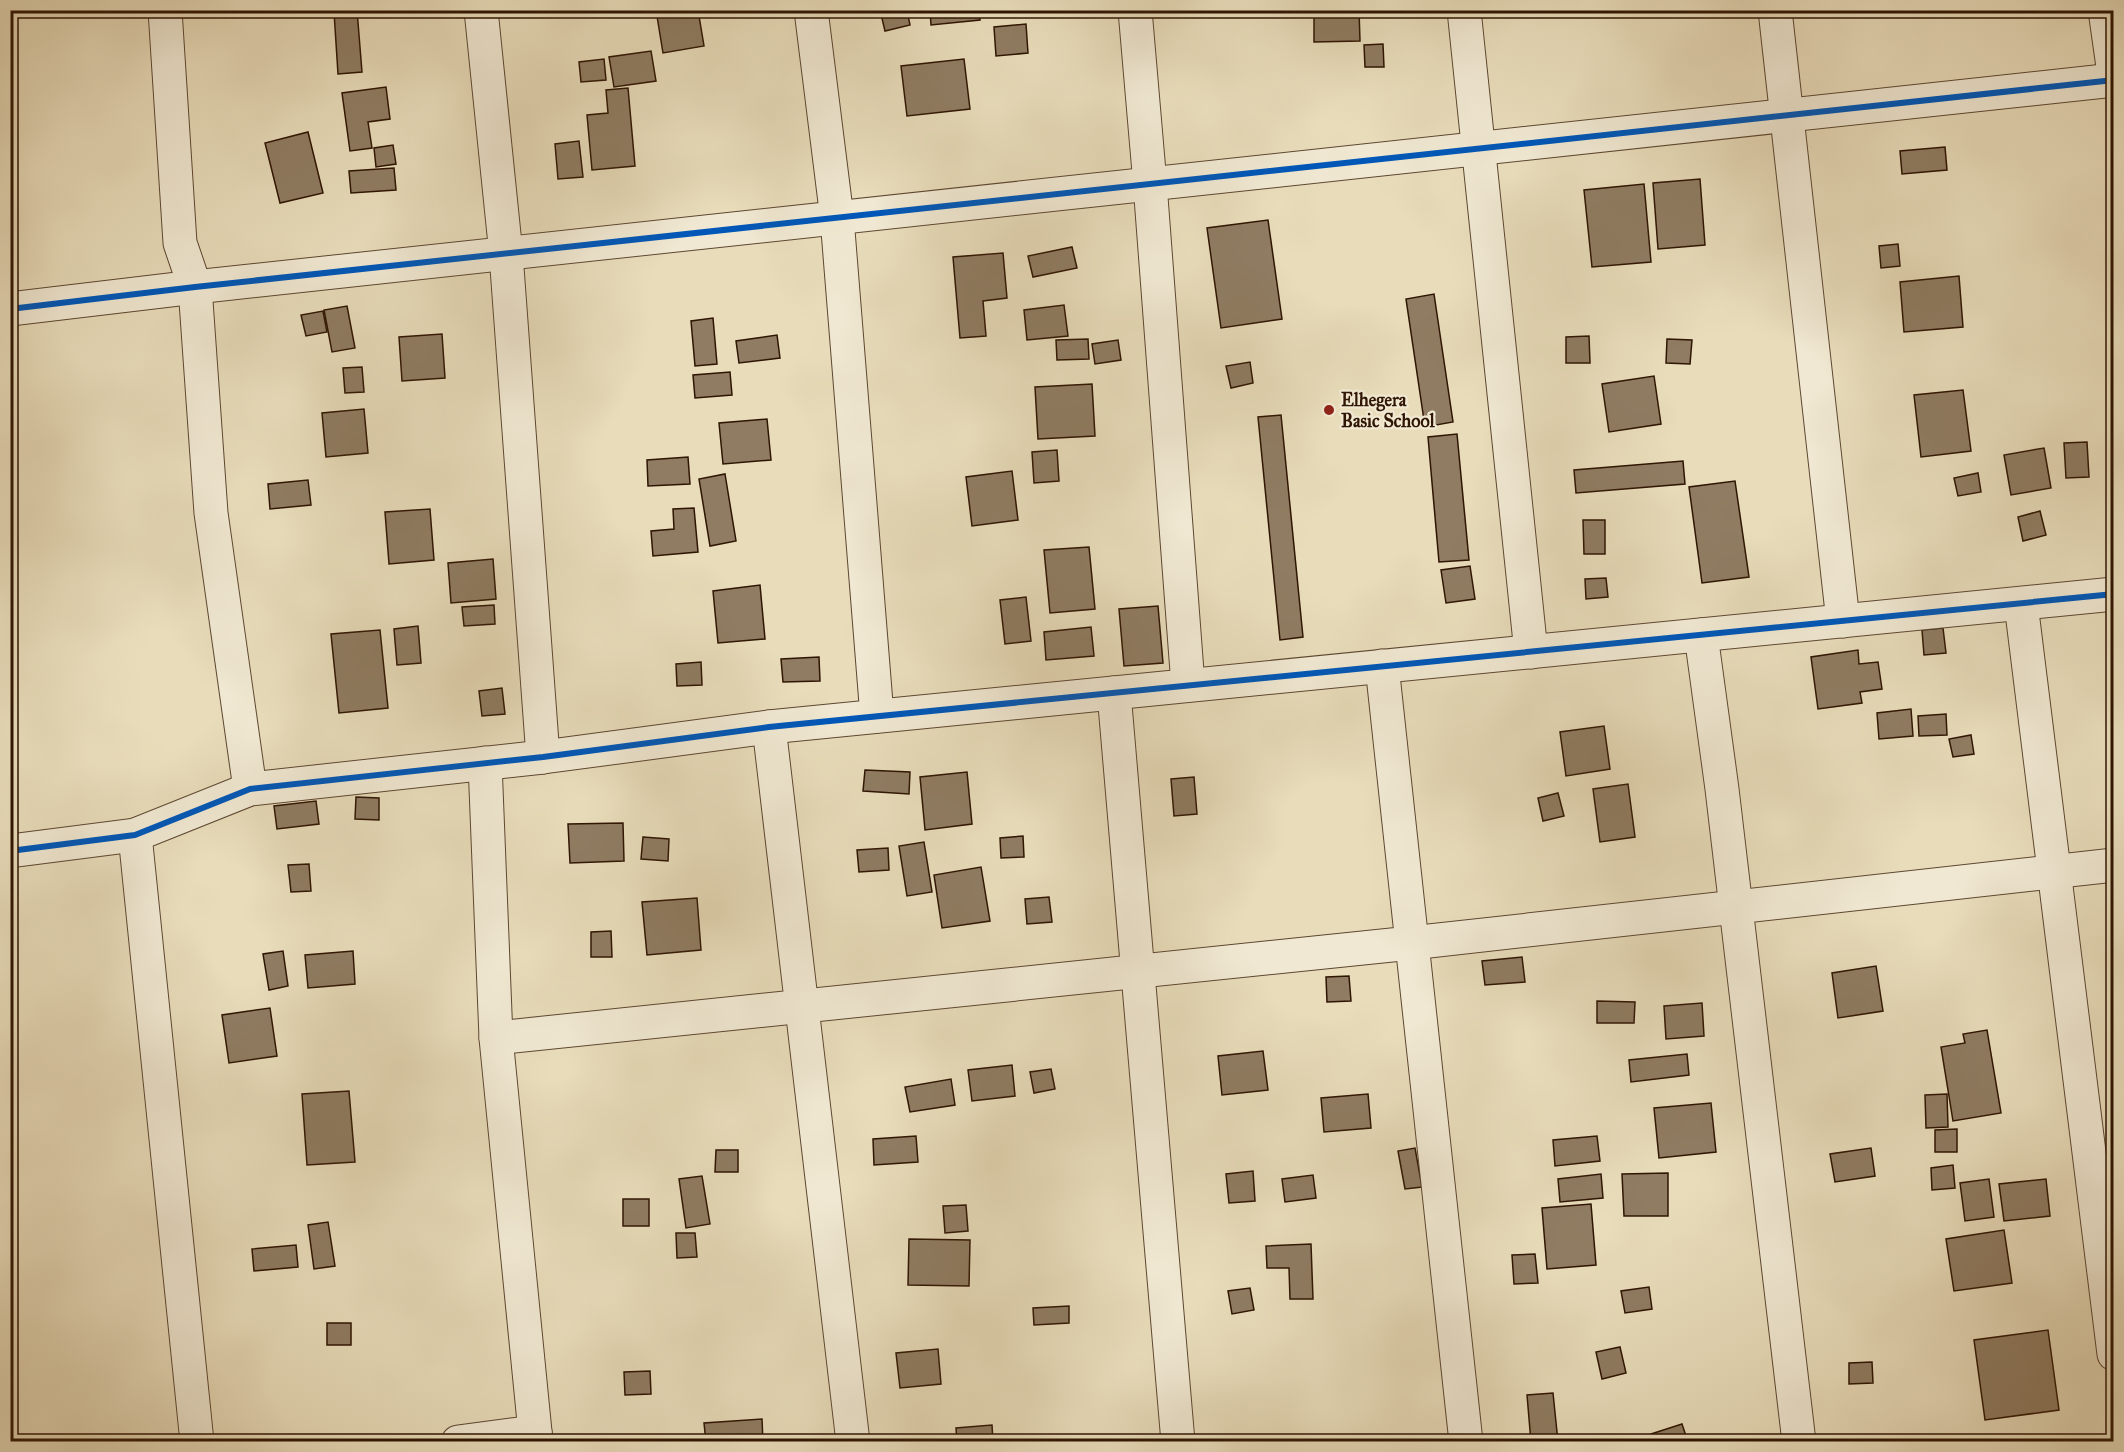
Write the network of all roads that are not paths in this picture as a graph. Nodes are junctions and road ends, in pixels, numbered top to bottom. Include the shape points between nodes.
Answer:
1 (165, 10) edge
2 (481, 10) edge
3 (811, 10) edge
4 (1135, 10) edge
5 (1464, 10) edge
6 (1775, 10) edge
7 (2106, 10) edge
8 (2114, 74) edge
9 (2114, 80) edge
10 (1787, 115) junction
11 (1479, 148) junction
12 (1150, 184) junction
13 (837, 218) junction
14 (506, 254) junction
15 (195, 287) junction
16 (10, 309) edge
17 (2114, 594) edge
18 (2021, 604) junction
19 (1843, 621) junction
20 (1701, 635) junction
21 (1531, 652) junction
22 (1382, 666) junction
23 (1188, 685) junction
24 (1114, 693) junction
25 (877, 717) junction
26 (769, 727) junction
27 (543, 758) junction
28 (485, 764) junction
29 (250, 789) junction
30 (135, 835) junction
31 (10, 851) edge
32 (2114, 865) edge
33 (2054, 872) junction
34 (1736, 908) junction
35 (1412, 944) junction
36 (1138, 972) junction
37 (802, 1008) junction
38 (496, 1038) junction
39 (2114, 1354) edge
40 (536, 1437) edge
41 (197, 1442) edge
42 (458, 1442) edge
43 (853, 1442) edge
44 (1178, 1442) edge
45 (1466, 1442) edge
46 (1799, 1442) edge

1 - 15 street via 180,243
2 - 14 street
3 - 13 street
4 - 12 street
5 - 11 street
6 - 10 street
7 - 8 street
9 - 10 street
10 - 11 street
10 - 19 street
11 - 12 street
11 - 21 street
12 - 13 street
12 - 23 street
13 - 14 street
13 - 25 street
14 - 15 street
14 - 27 street
15 - 16 street
15 - 29 street via 211,513
17 - 18 street
18 - 19 street
18 - 33 street
19 - 20 street
20 - 21 street
20 - 34 street
21 - 22 street
22 - 23 street
22 - 35 street
23 - 24 street
24 - 25 street
24 - 36 street
25 - 26 street
26 - 27 street
26 - 37 street
27 - 28 street
28 - 29 street
28 - 38 street
29 - 30 street
30 - 31 street
30 - 41 street
32 - 33 street
33 - 34 street
33 - 39 street
34 - 35 street
34 - 46 street
35 - 36 street
35 - 45 street
36 - 37 street
36 - 44 street
37 - 38 street
37 - 43 street
38 - 40 street
40 - 42 street

